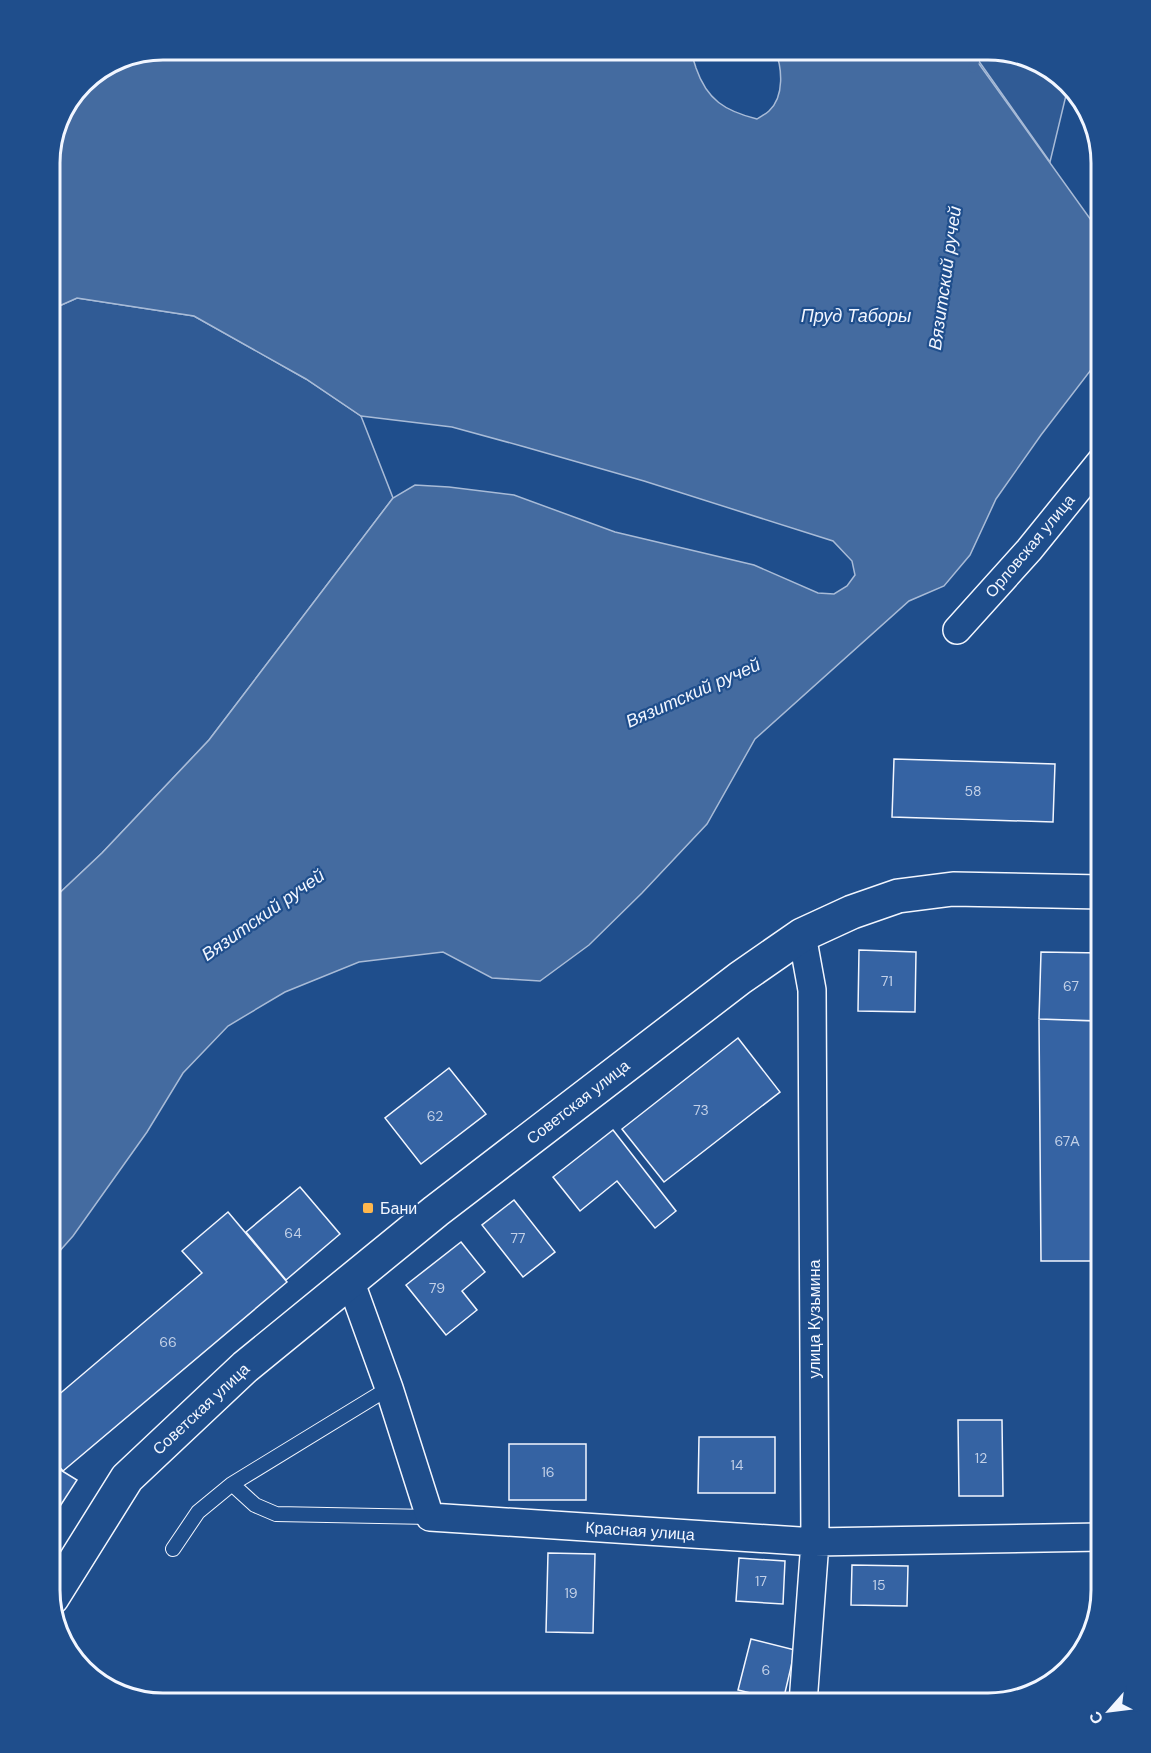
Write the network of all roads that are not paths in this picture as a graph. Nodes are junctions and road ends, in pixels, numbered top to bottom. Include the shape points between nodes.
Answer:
1 (1091, 473) edge
2 (957, 630) dead end
3 (1091, 892) edge
4 (802, 934) junction
5 (350, 1280) junction
6 (389, 1388) junction
7 (232, 1484) junction
8 (430, 1517) junction
9 (1091, 1537) edge
10 (815, 1542) junction
11 (173, 1549) dead end
12 (60, 1586) edge
13 (804, 1693) edge

1 - 2 street, Орловская улица
3 - 4 main road, Советская улица via 953,890 898,896
4 - 5 main road, Советская улица via 436,1210
4 - 10 street, улица Кузьмина via 812,990
5 - 6 street
5 - 12 main road, Советская улица via 245,1367 127,1478
6 - 7 lane
6 - 8 street
7 - 8 lane via 255,1505 276,1514
7 - 11 lane via 198,1512
8 - 10 street, Красная улица
9 - 10 street, Красная улица
10 - 13 street, улица Кузьмина

